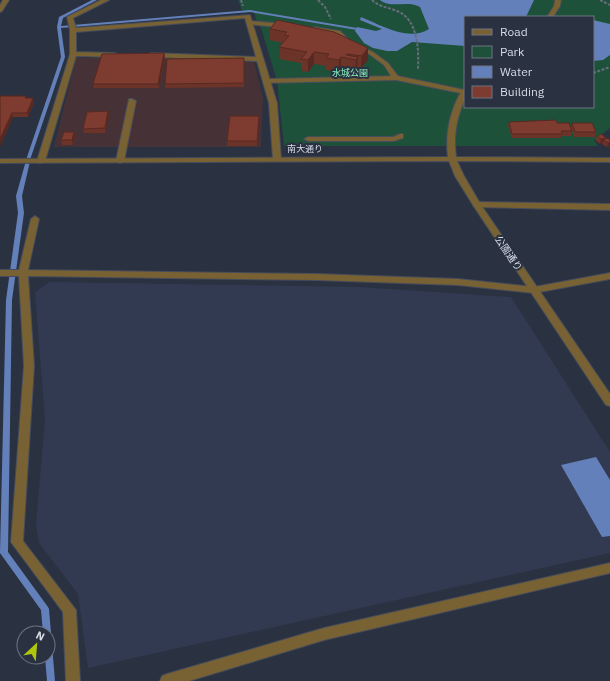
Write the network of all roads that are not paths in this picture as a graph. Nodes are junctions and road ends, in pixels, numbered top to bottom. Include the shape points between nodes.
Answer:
1 (6, 0) edge
2 (106, 0) edge
3 (558, 0) edge
4 (0, 10) edge
5 (551, 16) edge
6 (250, 23) junction
7 (293, 26) edge
8 (308, 28) edge
9 (73, 30) junction
10 (73, 54) junction
11 (125, 55) edge
12 (140, 55) edge
13 (261, 59) junction
14 (396, 78) junction
15 (267, 81) junction
16 (464, 92) edge
17 (464, 94) edge
18 (132, 101) dead end
19 (400, 136) dead end
20 (308, 139) dead end
21 (277, 159) junction
22 (452, 159) junction
23 (610, 160) edge
24 (41, 161) junction
25 (120, 161) junction
26 (0, 162) edge
27 (477, 205) junction
28 (610, 207) edge
29 (34, 219) dead end
30 (0, 273) edge
31 (23, 274) junction
32 (610, 276) edge
33 (534, 290) junction
34 (610, 402) edge
35 (610, 568) edge
36 (73, 681) edge
37 (167, 681) edge

1 - 4 street
2 - 9 street via 70,17
3 - 5 street
6 - 7 street
6 - 9 street via 248,16
6 - 13 street
8 - 14 street via 338,32 350,44 371,53 386,64
9 - 10 street
10 - 11 street
10 - 24 street
12 - 13 street
13 - 15 street
14 - 15 street
14 - 16 street
15 - 21 street via 273,103
17 - 22 street, 公園通り via 454,118
18 - 25 street
19 - 20 street via 394,139
21 - 22 street, 南大通り
21 - 25 street, 南大通り
22 - 23 street, 南大通り
22 - 27 street, 公園通り
24 - 25 street, 南大通り
24 - 26 street, 南大通り
27 - 28 street
27 - 33 street, 公園通り
29 - 31 street
30 - 31 street
31 - 33 street via 317,277 458,282
31 - 36 street via 29,366 17,542 69,610
32 - 33 street
33 - 34 street, 公園通り
35 - 37 street via 324,634

